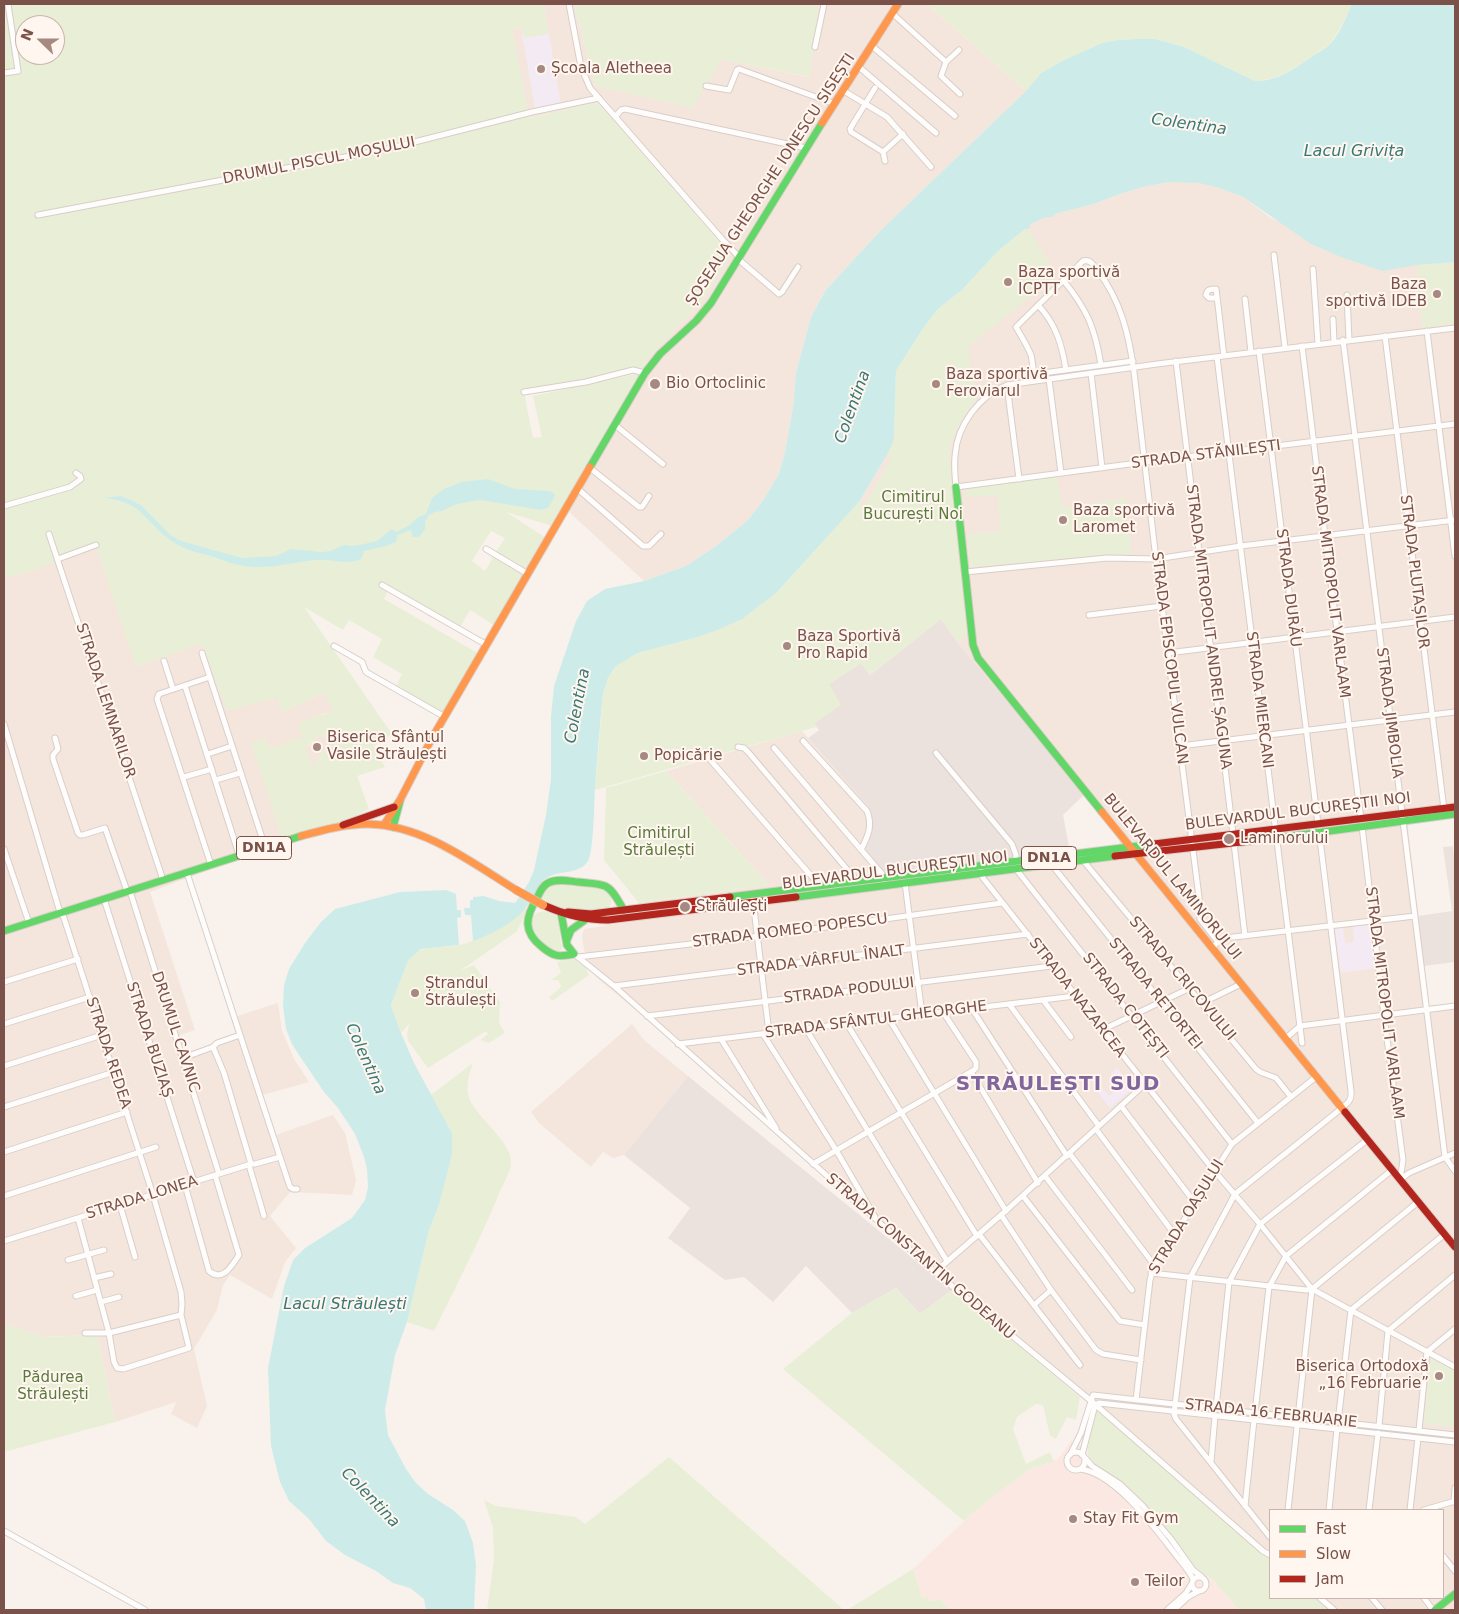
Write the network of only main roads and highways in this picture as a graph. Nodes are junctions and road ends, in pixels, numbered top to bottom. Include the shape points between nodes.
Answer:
1 (898, 4) edge
2 (956, 487) road end
3 (400, 800) junction
4 (394, 807) junction
5 (1455, 807) edge
6 (1455, 814) edge
7 (1402, 817) junction
8 (342, 825) junction
9 (384, 825) junction
10 (393, 827) junction
11 (1318, 827) junction
12 (1124, 839) junction
13 (1130, 847) junction
14 (1121, 848) junction
15 (1136, 854) junction
16 (1081, 857) junction
17 (1016, 866) junction
18 (981, 870) junction
19 (885, 882) junction
20 (615, 899) junction
21 (753, 899) junction
22 (546, 906) junction
23 (624, 910) junction
24 (610, 912) junction
25 (561, 913) junction
26 (586, 920) junction
27 (4, 931) edge
28 (567, 942) junction
29 (1455, 1247) edge
30 (1455, 1594) edge
31 (1434, 1610) edge

1 - 3 main road, ȘOSEAUA GHEORGHE IONESCU SISEȘTI via 712,303 645,373 417,765
2 - 12 main road, BULEVARDUL LAMINORULUI via 973,645 978,658
3 - 4 main road, ȘOSEAUA GHEORGHE IONESCU SISEȘTI
3 - 10 main road, ȘOSEAUA GHEORGHE IONESCU SISEȘTI
4 - 8 main road
4 - 9 main road, ȘOSEAUA GHEORGHE IONESCU SISEȘTI
5 - 7 main road, BULEVARDUL BUCUREȘTII NOI / DN1A
6 - 7 main road, BULEVARDUL BUCUREȘTII NOI / DN1A
7 - 11 main road, BULEVARDUL BUCUREȘTII NOI / DN1A
8 - 9 main road, DN1A
8 - 27 main road, DN1A
9 - 10 main road, DN1A
10 - 22 main road, BULEVARDUL BUCUREȘTII NOI / DN1A, bridge via 432,840
11 - 13 main road, BULEVARDUL BUCUREȘTII NOI / DN1A via 1275,829
11 - 15 main road, BULEVARDUL BUCUREȘTII NOI / DN1A via 1276,838
12 - 13 main road, BULEVARDUL LAMINORULUI
12 - 14 main road
13 - 14 main road, BULEVARDUL BUCUREȘTII NOI / DN1A
13 - 15 main road, BULEVARDUL LAMINORULUI
14 - 16 main road, BULEVARDUL BUCUREȘTII NOI / DN1A
15 - 16 main road, BULEVARDUL BUCUREȘTII NOI / DN1A
15 - 29 main road, BULEVARDUL LAMINORULUI
16 - 17 main road, BULEVARDUL BUCUREȘTII NOI / DN1A
16 - 17 main road, BULEVARDUL BUCUREȘTII NOI / DN1A via 1052,865
17 - 18 main road, BULEVARDUL BUCUREȘTII NOI / DN1A
18 - 19 main road, BULEVARDUL BUCUREȘTII NOI / DN1A
18 - 19 main road, BULEVARDUL BUCUREȘTII NOI / DN1A via 905,883
19 - 21 main road, BULEVARDUL BUCUREȘTII NOI / DN1A
19 - 21 main road, BULEVARDUL BUCUREȘTII NOI / DN1A via 857,881
20 - 23 main road
20 - 24 main road
20 - 28 main road via 606,886 558,880 542,888 528,917 529,934 552,955 576,955
21 - 23 main road, BULEVARDUL BUCUREȘTII NOI / DN1A
21 - 26 main road, BULEVARDUL BUCUREȘTII NOI / DN1A via 620,919
22 - 24 main road, BULEVARDUL BUCUREȘTII NOI / DN1A via 584,914
22 - 25 main road, BULEVARDUL BUCUREȘTII NOI
23 - 24 main road, BULEVARDUL BUCUREȘTII NOI / DN1A
25 - 26 main road, BULEVARDUL BUCUREȘTII NOI / DN1A
25 - 28 main road
26 - 28 main road via 571,930
30 - 31 main road

